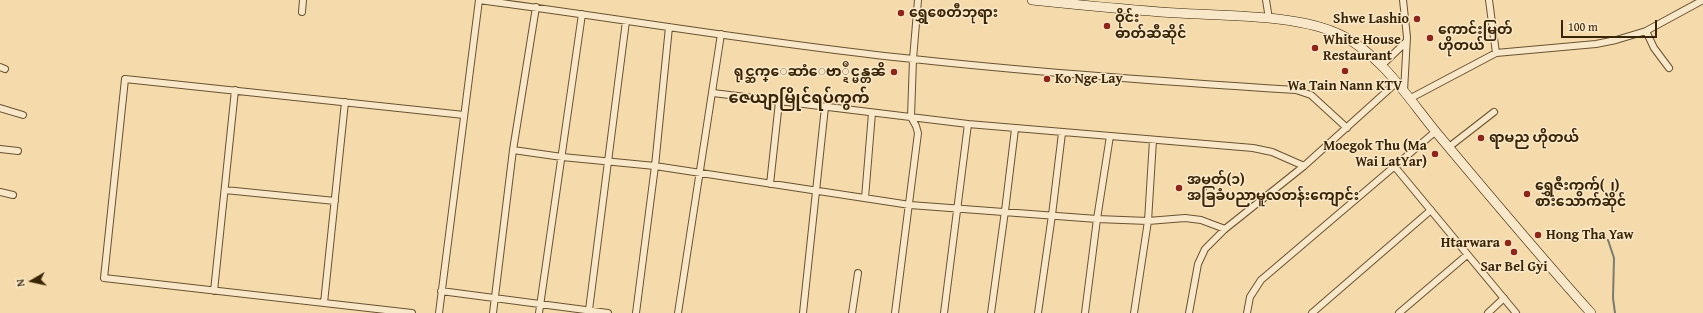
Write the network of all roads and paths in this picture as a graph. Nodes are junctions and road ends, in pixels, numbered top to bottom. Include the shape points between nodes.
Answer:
1 (304, 0) edge
2 (479, 0) edge
3 (918, 0) edge
4 (1032, 0) edge
5 (1266, 0) edge
6 (1403, 0) edge
7 (1489, 0) edge
8 (1703, 0) edge
9 (1099, 3) edge
10 (536, 8) junction
11 (302, 12) dead end
12 (582, 14) junction
13 (1269, 19) junction
14 (626, 21) junction
15 (669, 27) junction
16 (1646, 30) junction
17 (721, 34) junction
18 (1406, 42) junction
19 (1496, 53) junction
20 (913, 59) junction
21 (1382, 65) junction
22 (1669, 68) dead end
23 (1397, 82) junction
24 (236, 90) junction
25 (1404, 91) junction
26 (712, 94) junction
27 (1409, 99) junction
28 (345, 102) junction
29 (780, 102) junction
30 (825, 107) junction
31 (0, 108) edge
32 (1494, 112) dead end
33 (872, 113) junction
34 (23, 115) dead end
35 (464, 115) junction
36 (911, 118) junction
37 (968, 124) junction
38 (1347, 128) junction
39 (1015, 129) junction
40 (1436, 131) junction
41 (1062, 133) junction
42 (1110, 136) junction
43 (1153, 140) junction
44 (1449, 147) junction
45 (0, 149) edge
46 (513, 150) junction
47 (18, 151) dead end
48 (562, 157) junction
49 (607, 162) junction
50 (655, 166) junction
51 (1304, 166) junction
52 (1395, 167) junction
53 (701, 174) junction
54 (770, 184) junction
55 (225, 190) junction
56 (816, 191) junction
57 (0, 192) edge
58 (13, 195) dead end
59 (865, 198) junction
60 (335, 201) junction
61 (910, 205) junction
62 (958, 208) junction
63 (1431, 210) junction
64 (1005, 211) junction
65 (1052, 215) junction
66 (1097, 219) junction
67 (1148, 221) junction
68 (1225, 229) junction
69 (1467, 254) junction
70 (858, 273) dead end
71 (441, 290) junction
72 (214, 291) junction
73 (495, 298) junction
74 (1504, 298) junction
75 (324, 303) junction
76 (540, 305) junction
77 (589, 310) junction
78 (412, 313) edge
79 (439, 313) edge
80 (493, 313) edge
81 (539, 313) edge
82 (608, 313) edge
83 (636, 313) edge
84 (678, 313) edge
85 (803, 313) edge
86 (852, 313) edge
87 (895, 313) edge
88 (944, 313) edge
89 (991, 313) edge
90 (1038, 313) edge
91 (1085, 313) edge
92 (1134, 313) edge
93 (1189, 313) edge
94 (1247, 313) edge
95 (1312, 313) edge
96 (1399, 313) edge
97 (1488, 313) edge
98 (1516, 313) edge
99 (1591, 313) edge

1 - 11 street
2 - 10 street
2 - 35 street
3 - 20 street
4 - 9 main road
5 - 13 street
6 - 18 street
7 - 19 street
8 - 16 street
9 - 13 main road
10 - 12 street
10 - 46 street
12 - 14 street
12 - 48 street
13 - 21 main road via 1311,25 1342,36 1363,48
14 - 15 street
14 - 49 street
15 - 17 street
15 - 50 street
16 - 19 street via 1630,37 1596,44
16 - 22 street via 1654,48
17 - 20 street
17 - 26 street
18 - 21 street
18 - 25 street
19 - 27 street
20 - 36 street
20 - 38 street via 1165,82 1296,90 1310,95
21 - 23 main road
23 - 25 main road
23 - 38 street
24 - 28 street
24 - 55 street
24 - 72 street via 125,79 104,278
25 - 27 main road
26 - 29 street
26 - 53 street
27 - 40 main road
28 - 35 street
28 - 60 street
29 - 30 street
29 - 54 street
30 - 33 street
30 - 56 street
31 - 34 street
32 - 44 street
33 - 36 street
33 - 59 street
35 - 71 street
36 - 37 street
36 - 61 street via 918,133
37 - 39 street
37 - 62 street
38 - 51 street
39 - 41 street
39 - 64 street
40 - 44 main road
40 - 52 street
41 - 42 street
41 - 65 street
42 - 43 street
42 - 66 street
43 - 51 street via 1253,148 1272,152
43 - 67 street
44 - 99 main road
45 - 47 street
46 - 48 street
46 - 73 street
48 - 49 street
48 - 76 street
49 - 50 street
49 - 77 street
50 - 53 street
50 - 83 street
51 - 68 street
52 - 63 street
52 - 94 street via 1261,280 1250,297
53 - 54 street
53 - 84 street
54 - 56 street
55 - 60 street
55 - 72 street
56 - 59 street
56 - 85 street
57 - 58 street
59 - 61 street
60 - 75 street
61 - 62 street
61 - 87 street
62 - 64 street
62 - 88 street
63 - 69 street
63 - 95 street
64 - 65 street
64 - 89 street
65 - 66 street
65 - 90 street
66 - 67 street
66 - 91 street
67 - 68 street via 1185,218 1201,220
67 - 92 street
68 - 93 street via 1205,249 1198,264
69 - 74 street
69 - 96 street
70 - 86 street
71 - 73 street
71 - 79 street
72 - 75 street
73 - 76 street
73 - 80 street
74 - 97 street
74 - 98 street
75 - 78 street
76 - 77 street
76 - 81 street
77 - 82 street

